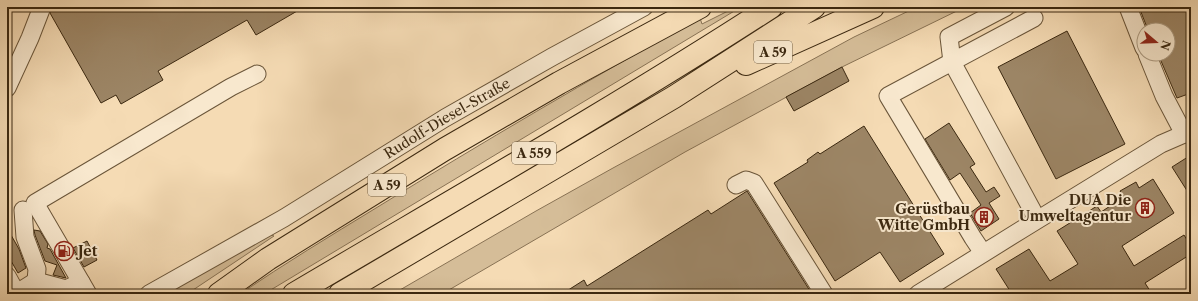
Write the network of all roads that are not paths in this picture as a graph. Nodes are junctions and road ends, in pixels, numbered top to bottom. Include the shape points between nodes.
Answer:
1 (42, 7) edge
2 (644, 7) edge
3 (700, 7) edge
4 (771, 7) edge
5 (814, 7) edge
6 (873, 7) edge
7 (1006, 7) edge
8 (1128, 7) edge
9 (1034, 18) dead end
10 (1136, 28) edge
11 (952, 62) junction
12 (1150, 62) edge
13 (256, 74) dead end
14 (7, 88) edge
15 (674, 97) junction
16 (1188, 132) edge
17 (736, 185) dead end
18 (22, 210) dead end
19 (1038, 219) junction
20 (983, 253) junction
21 (7, 276) edge
22 (36, 281) junction
23 (84, 288) edge
24 (17, 294) edge
25 (149, 294) edge
26 (219, 294) edge
27 (294, 294) edge
28 (340, 294) edge
29 (824, 294) edge
30 (918, 294) edge

1 - 14 street
2 - 25 street, Rudolf-Diesel-Straße via 445,118 284,218
3 - 26 highway, A 59 via 559,83 445,149 268,258
4 - 27 highway, A 559 via 594,117
5 - 15 highway
6 - 15 highway, A 59
7 - 11 street via 949,37
8 - 10 street
9 - 11 street
11 - 19 street
11 - 20 street via 888,96
12 - 16 street via 1164,96
13 - 23 street via 35,203
15 - 28 highway, A 59
16 - 19 street via 1161,144
17 - 29 street via 746,180 754,183
18 - 22 street via 25,238 37,269
19 - 20 street
20 - 30 street
21 - 24 street
22 - 23 street via 66,289
22 - 24 street

